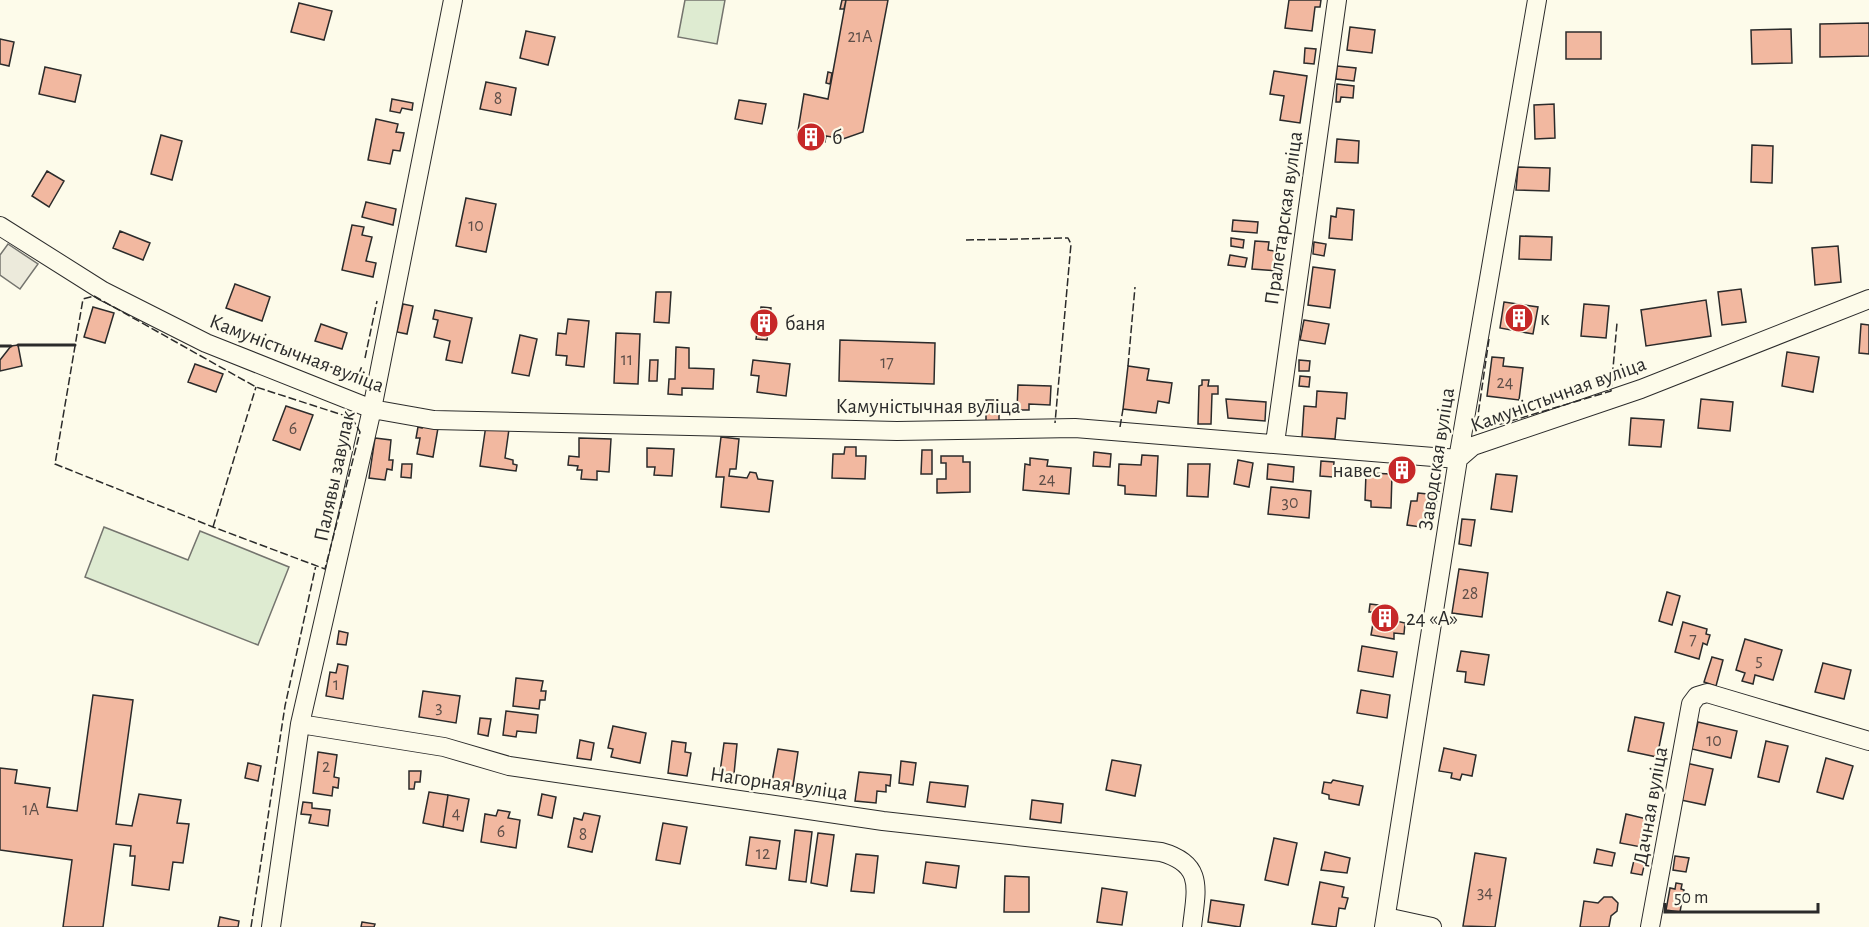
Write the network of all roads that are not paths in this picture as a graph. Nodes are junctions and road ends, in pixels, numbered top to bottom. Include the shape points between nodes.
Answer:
1 (453, 0) edge
2 (1337, 0) edge
3 (1537, 0) edge
4 (0, 226) edge
5 (1869, 299) edge
6 (372, 409) junction
7 (1275, 442) junction
8 (1458, 459) junction
9 (300, 724) junction
10 (1869, 741) edge
11 (1385, 922) edge
12 (271, 927) edge
13 (1192, 927) edge
14 (1432, 927) edge
15 (1650, 927) edge

1 - 6 street, Палявы завулак
2 - 7 street, Пралетарская вуліца
3 - 8 street, Заводская вуліца
4 - 6 street, Камуністычная вуліца via 103,291 206,343
5 - 8 street, Камуністычная вуліца via 1641,389 1473,446
6 - 7 street, Камуністычная вуліца via 434,420 897,431 1075,428
6 - 9 street, Палявы завулак
7 - 8 street, Камуністычная вуліца
8 - 11 street, Заводская вуліца
9 - 12 street, Палявы завулак
9 - 13 street, Нагорная вуліца via 444,747 521,768 883,821 1161,852 1178,857 1192,869 1197,884
10 - 15 street, Дачная вуліца via 1707,693 1697,696 1691,704
11 - 14 street

